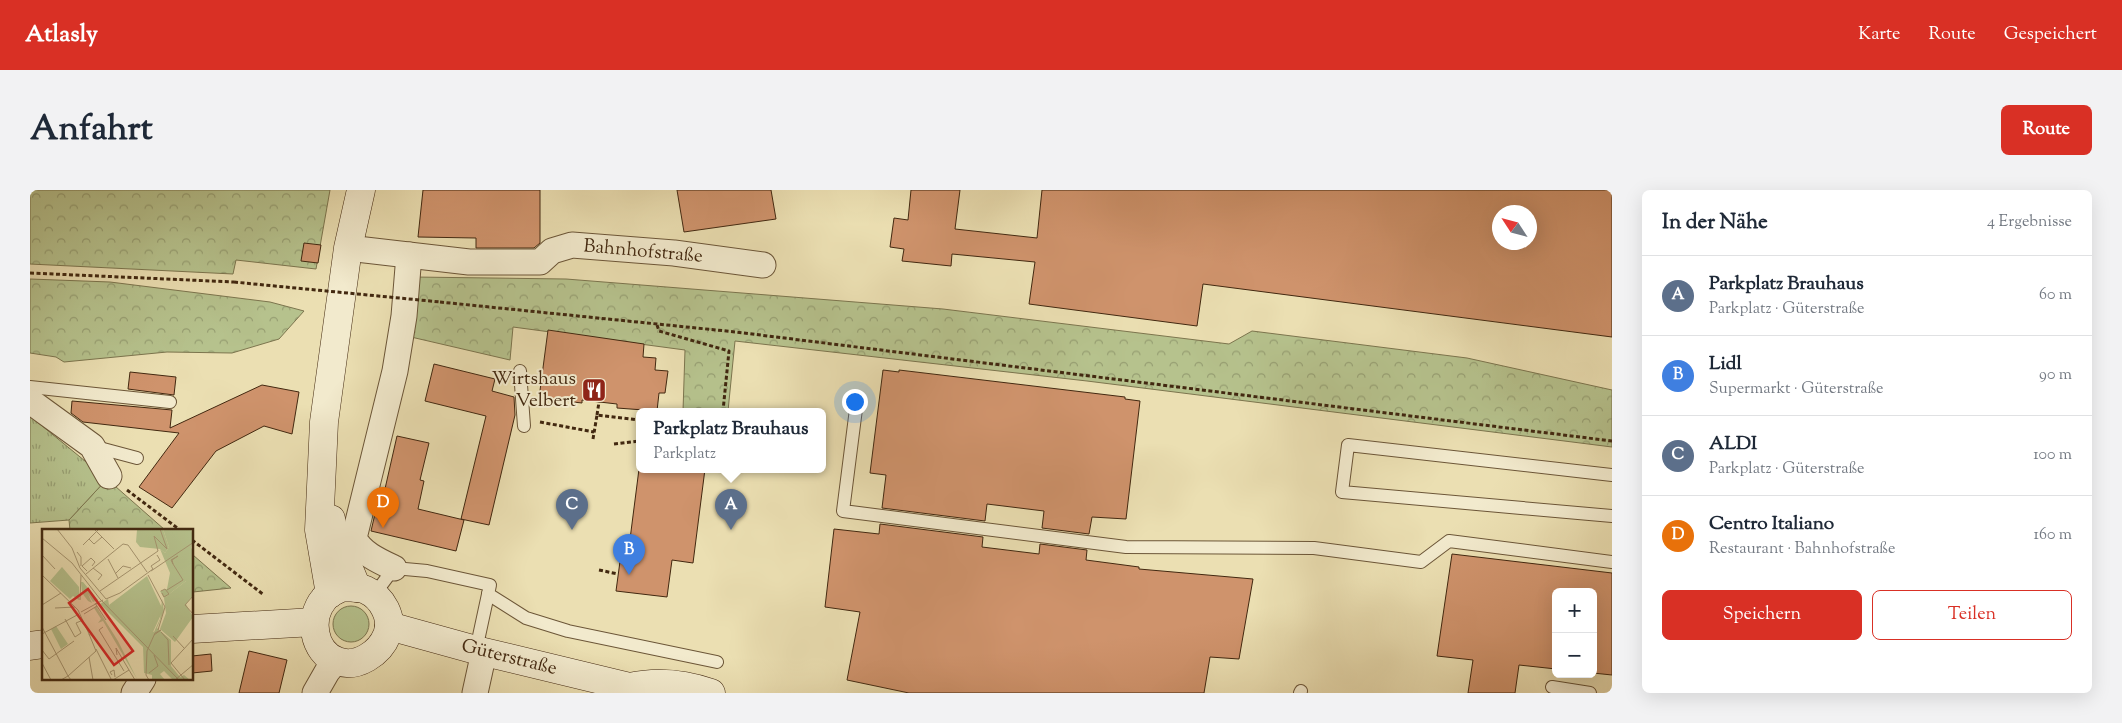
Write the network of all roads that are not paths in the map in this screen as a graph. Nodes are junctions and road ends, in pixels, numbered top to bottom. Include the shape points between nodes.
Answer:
1 (361, 190) edge
2 (348, 248) junction
3 (408, 255) junction
4 (763, 265) dead end
5 (520, 371) dead end
6 (30, 387) edge
7 (30, 400) edge
8 (170, 402) dead end
9 (856, 409) dead end
10 (524, 422) road end
11 (92, 446) junction
12 (138, 458) dead end
13 (321, 464) junction
14 (1612, 475) edge
15 (109, 476) road end
16 (1612, 516) edge
17 (1612, 562) edge
18 (394, 568) junction
19 (489, 589) junction
20 (366, 592) junction
21 (330, 594) junction
22 (314, 622) junction
23 (389, 626) junction
24 (194, 628) edge
25 (480, 651) junction
26 (336, 661) junction
27 (717, 662) dead end
28 (142, 680) edge
29 (1552, 687) dead end
30 (633, 690) edge
31 (134, 693) edge
32 (315, 693) edge
33 (475, 693) edge
34 (711, 693) edge
35 (1590, 693) edge

1 - 2 main road
2 - 3 street, Bahnhofstraße
2 - 13 main road via 328,379
3 - 4 street, Bahnhofstraße via 469,262 540,262 552,251 572,245 674,253
3 - 18 street via 404,316 395,371 354,538 357,545 371,556
5 - 10 lane
6 - 8 lane
7 - 11 street
9 - 17 lane via 843,511 1126,547 1314,548 1421,562 1449,541
11 - 12 lane
11 - 15 street
13 - 20 main road via 333,530
13 - 21 main road via 319,530
14 - 16 lane via 1348,444 1342,492
18 - 19 lane via 427,570
18 - 20 lane
19 - 25 lane
19 - 27 lane via 526,618 568,632
20 - 21 main road via 343,587
20 - 23 main road via 385,609
21 - 22 main road via 319,606
22 - 24 main road
22 - 26 main road via 315,635 321,646
23 - 25 main road, Güterstraße
23 - 26 main road via 384,642 373,654 355,662
25 - 30 main road, Güterstraße
25 - 33 street
26 - 32 street
28 - 31 street
29 - 35 lane
30 - 34 main road, Güterstraße via 646,683 682,685

